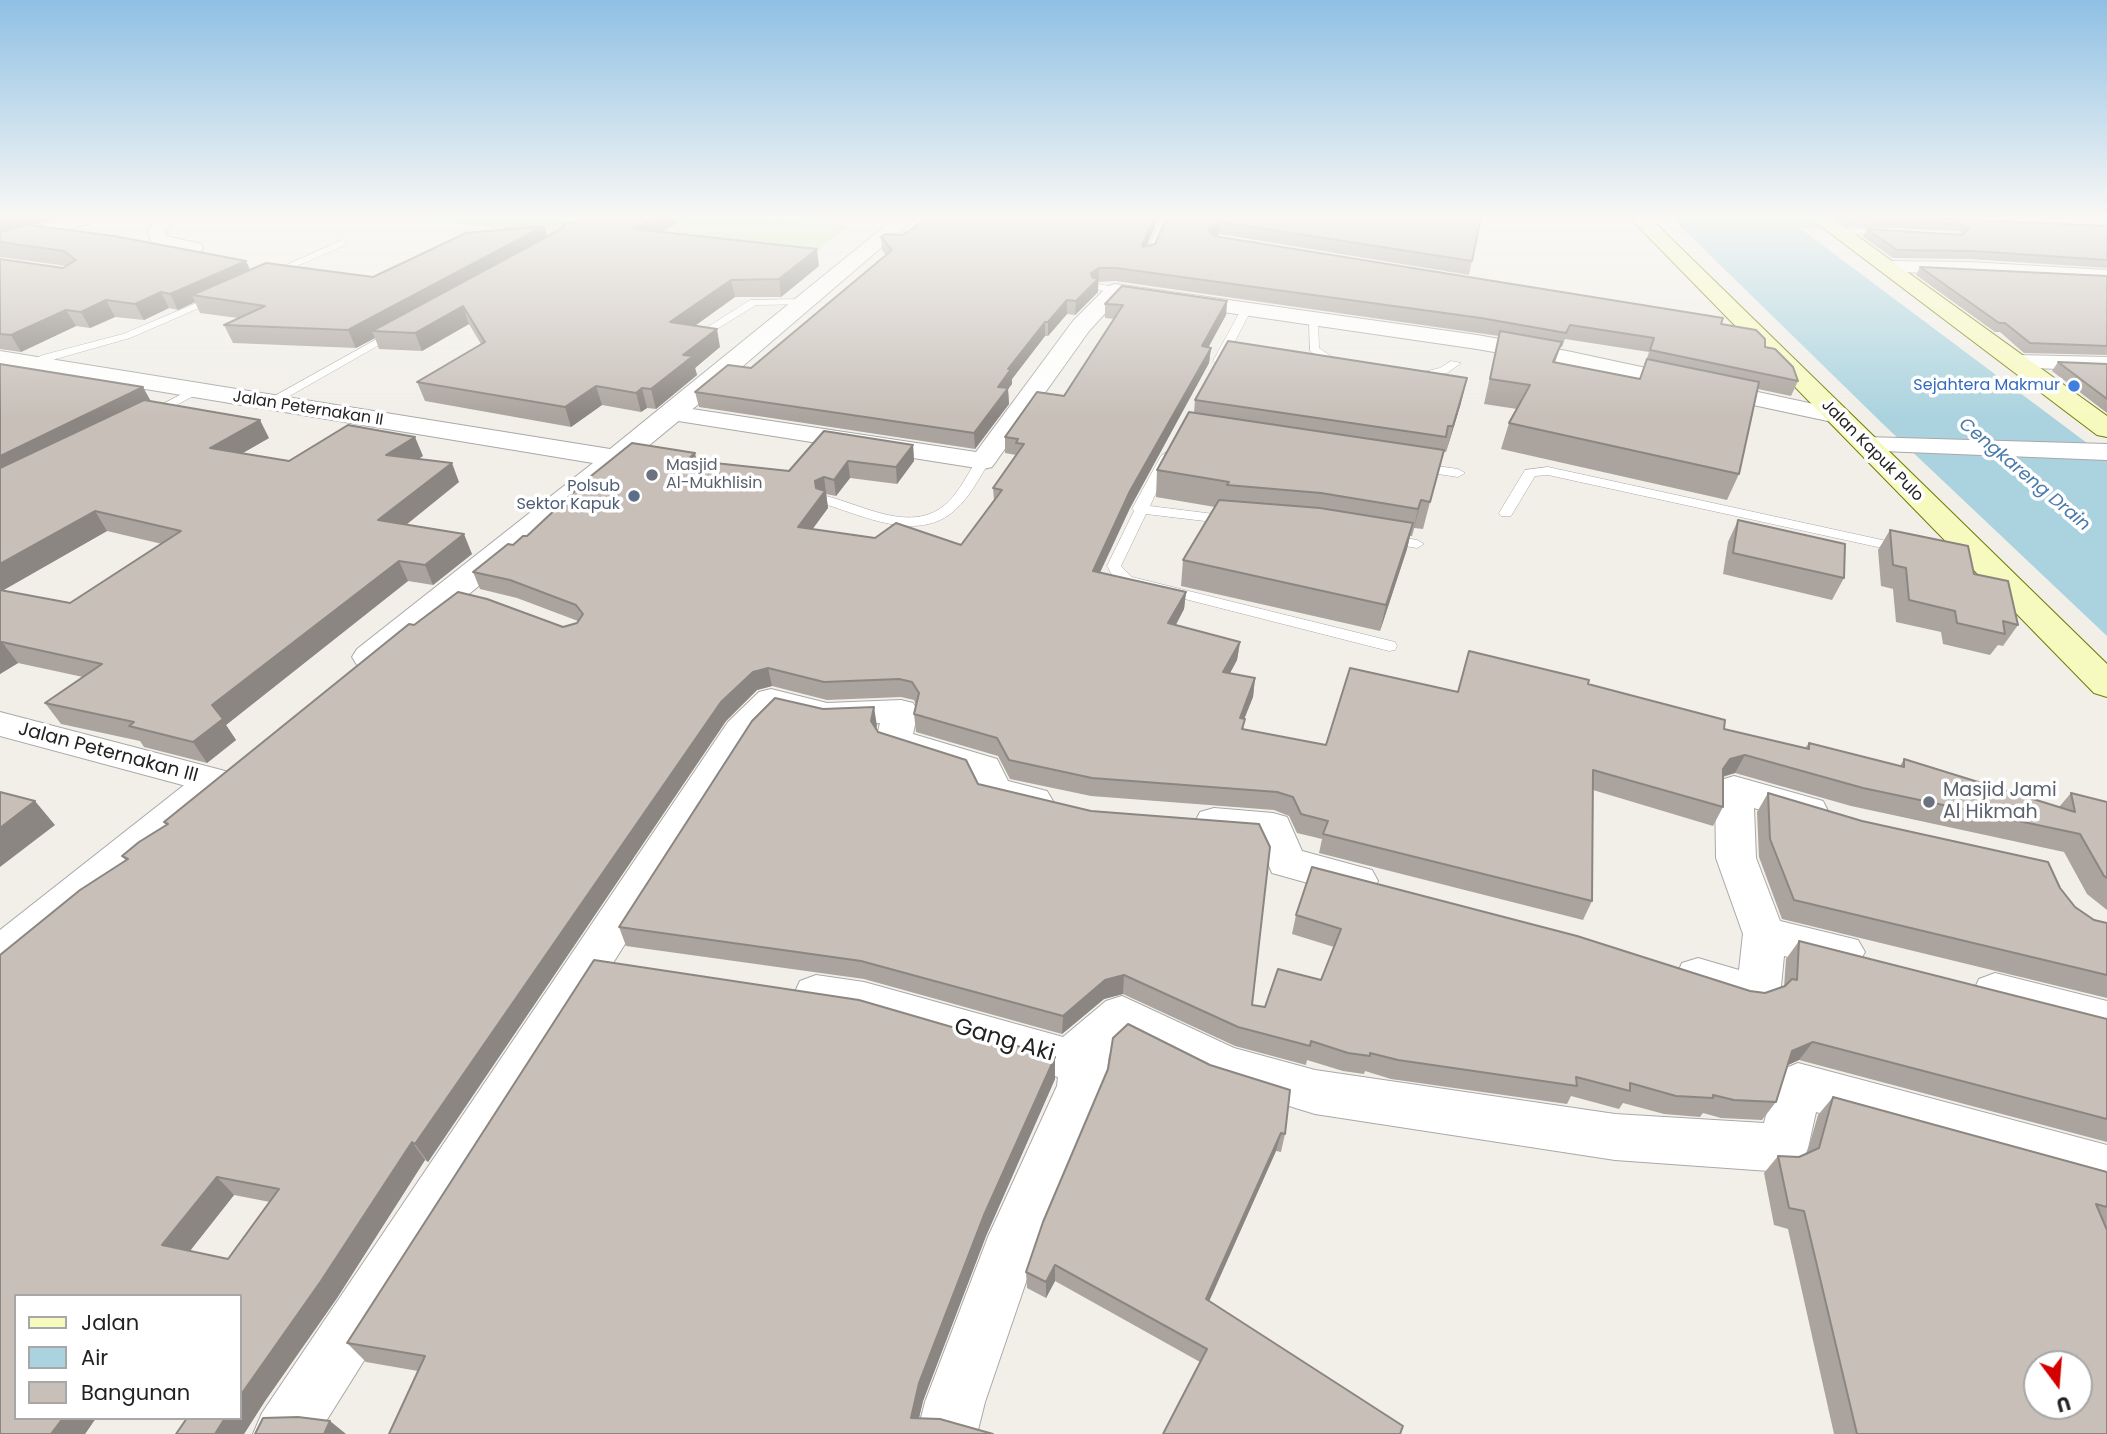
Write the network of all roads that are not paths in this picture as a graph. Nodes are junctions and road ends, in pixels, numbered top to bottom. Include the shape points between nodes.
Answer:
1 (826, 284) edge
2 (1708, 284) edge
3 (1914, 284) edge
4 (231, 292) edge
5 (805, 302) junction
6 (1247, 308) junction
7 (1313, 319) junction
8 (1725, 326) edge
9 (407, 327) edge
10 (1753, 329) junction
11 (708, 330) edge
12 (0, 358) edge
13 (2018, 362) junction
14 (32, 363) junction
15 (1455, 363) dead end
16 (2107, 364) edge
17 (1214, 370) edge
18 (1355, 370) edge
19 (1405, 376) edge
20 (195, 391) junction
21 (268, 402) junction
22 (672, 413) junction
23 (1838, 416) junction
24 (136, 421) edge
25 (2107, 429) edge
26 (1175, 442) edge
27 (1880, 446) junction
28 (2107, 452) edge
29 (617, 458) junction
30 (983, 461) junction
31 (1403, 465) edge
32 (1458, 473) dead end
33 (826, 500) edge
34 (1139, 509) junction
35 (1506, 513) dead end
36 (1250, 523) edge
37 (1367, 535) edge
38 (1417, 544) dead end
39 (1924, 553) edge
40 (1390, 646) dead end
41 (342, 679) edge
42 (2107, 685) edge
43 (0, 724) edge
44 (247, 756) edge
45 (216, 781) junction
46 (1066, 808) edge
47 (1182, 820) edge
48 (1838, 820) edge
49 (1397, 889) edge
50 (1764, 934) junction
51 (0, 957) edge
52 (1886, 963) edge
53 (1660, 964) edge
54 (1964, 984) edge
55 (783, 989) edge
56 (2107, 1020) edge
57 (1087, 1046) junction
58 (2107, 1169) edge
59 (283, 1434) edge
60 (947, 1434) edge

1 - 5 street
2 - 10 main road, Jalan Kapuk Pulo
3 - 13 main road
4 - 14 lane via 150,329
5 - 11 lane via 754,302
5 - 22 street
6 - 7 street
6 - 17 lane
6 - 30 street via 1107,288
7 - 18 lane via 1314,349 1342,369
7 - 23 street via 1567,358
8 - 10 street
9 - 21 lane
10 - 23 main road, Jalan Kapuk Pulo
12 - 14 street, Jalan Peternakan II
13 - 16 street
13 - 25 main road
14 - 20 street, Jalan Peternakan II
15 - 19 lane via 1443,371
20 - 21 street, Jalan Peternakan II
20 - 24 lane
21 - 29 street, Jalan Peternakan II
22 - 29 street
22 - 30 street
23 - 27 main road, Jalan Kapuk Pulo
26 - 34 lane
27 - 28 street
27 - 42 main road, Jalan Kapuk Pulo via 1975,564
29 - 41 street via 465,598
30 - 33 lane via 950,508 924,522 904,522
31 - 32 lane
34 - 36 lane
34 - 40 lane via 1114,566 1127,580
35 - 39 lane via 1530,472 1548,471
37 - 38 lane
43 - 45 street, Jalan Peternakan III
44 - 45 street
45 - 51 street
46 - 59 street via 993,791 984,768 894,740 901,712 827,714 771,700 741,730 612,964
47 - 49 street via 1273,827 1286,862
48 - 50 street via 1734,789 1737,858
50 - 52 street
50 - 53 street via 1759,986 1751,990
54 - 56 street
55 - 57 street, Gang Aki via 864,1001 1070,1060
57 - 58 street via 1122,1015 1225,1066 1315,1092 1615,1138 1783,1148 1798,1085
57 - 60 street via 1081,1086 1015,1237

